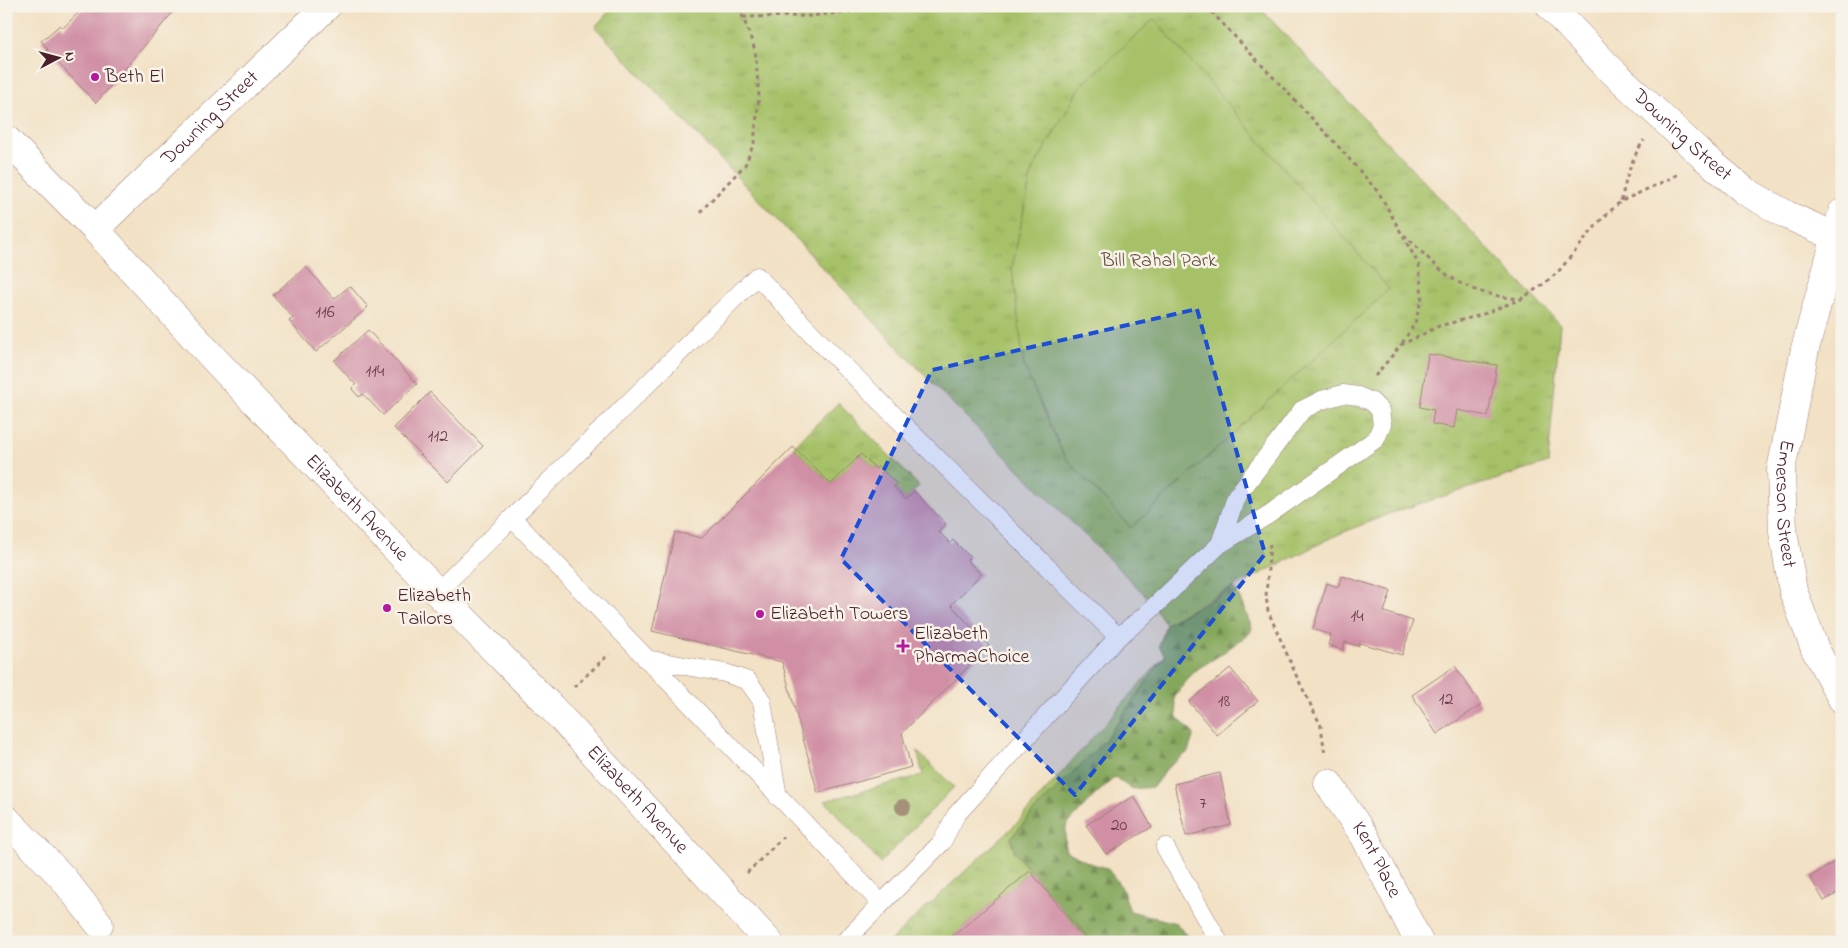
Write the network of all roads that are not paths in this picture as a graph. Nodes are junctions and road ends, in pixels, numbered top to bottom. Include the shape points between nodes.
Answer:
1 (327, 6) edge
2 (1550, 6) edge
3 (6, 139) edge
4 (1839, 225) edge
5 (95, 230) junction
6 (512, 518) junction
7 (1220, 544) junction
8 (437, 592) junction
9 (1118, 637) junction
10 (646, 659) junction
11 (1842, 699) edge
12 (1328, 783) road end
13 (778, 797) junction
14 (6, 819) edge
15 (1165, 848) dead end
16 (881, 903) junction
17 (98, 924) dead end
18 (769, 942) edge
19 (844, 942) edge
20 (1219, 942) edge
21 (1419, 942) edge

1 - 5 street, Downing Street
2 - 4 street, Downing Street via 1607,66 1745,191 1787,215
3 - 5 street, Elizabeth Avenue
4 - 11 street, Emerson Street via 1805,349 1781,470 1783,531 1793,591 1815,649
5 - 8 street, Elizabeth Avenue
6 - 8 lane
6 - 9 lane via 758,276 819,341
6 - 10 lane
7 - 7 lane via 1268,515 1376,439 1382,425 1380,410 1358,396 1342,394 1302,410 1236,497
7 - 9 lane
8 - 18 street, Elizabeth Avenue via 551,707
9 - 16 lane via 956,815 942,842
10 - 13 lane
10 - 13 lane via 726,673 748,682 762,702
12 - 21 street, Kent Place via 1365,837
13 - 16 lane
14 - 17 street via 62,877
15 - 20 lane
16 - 19 lane

